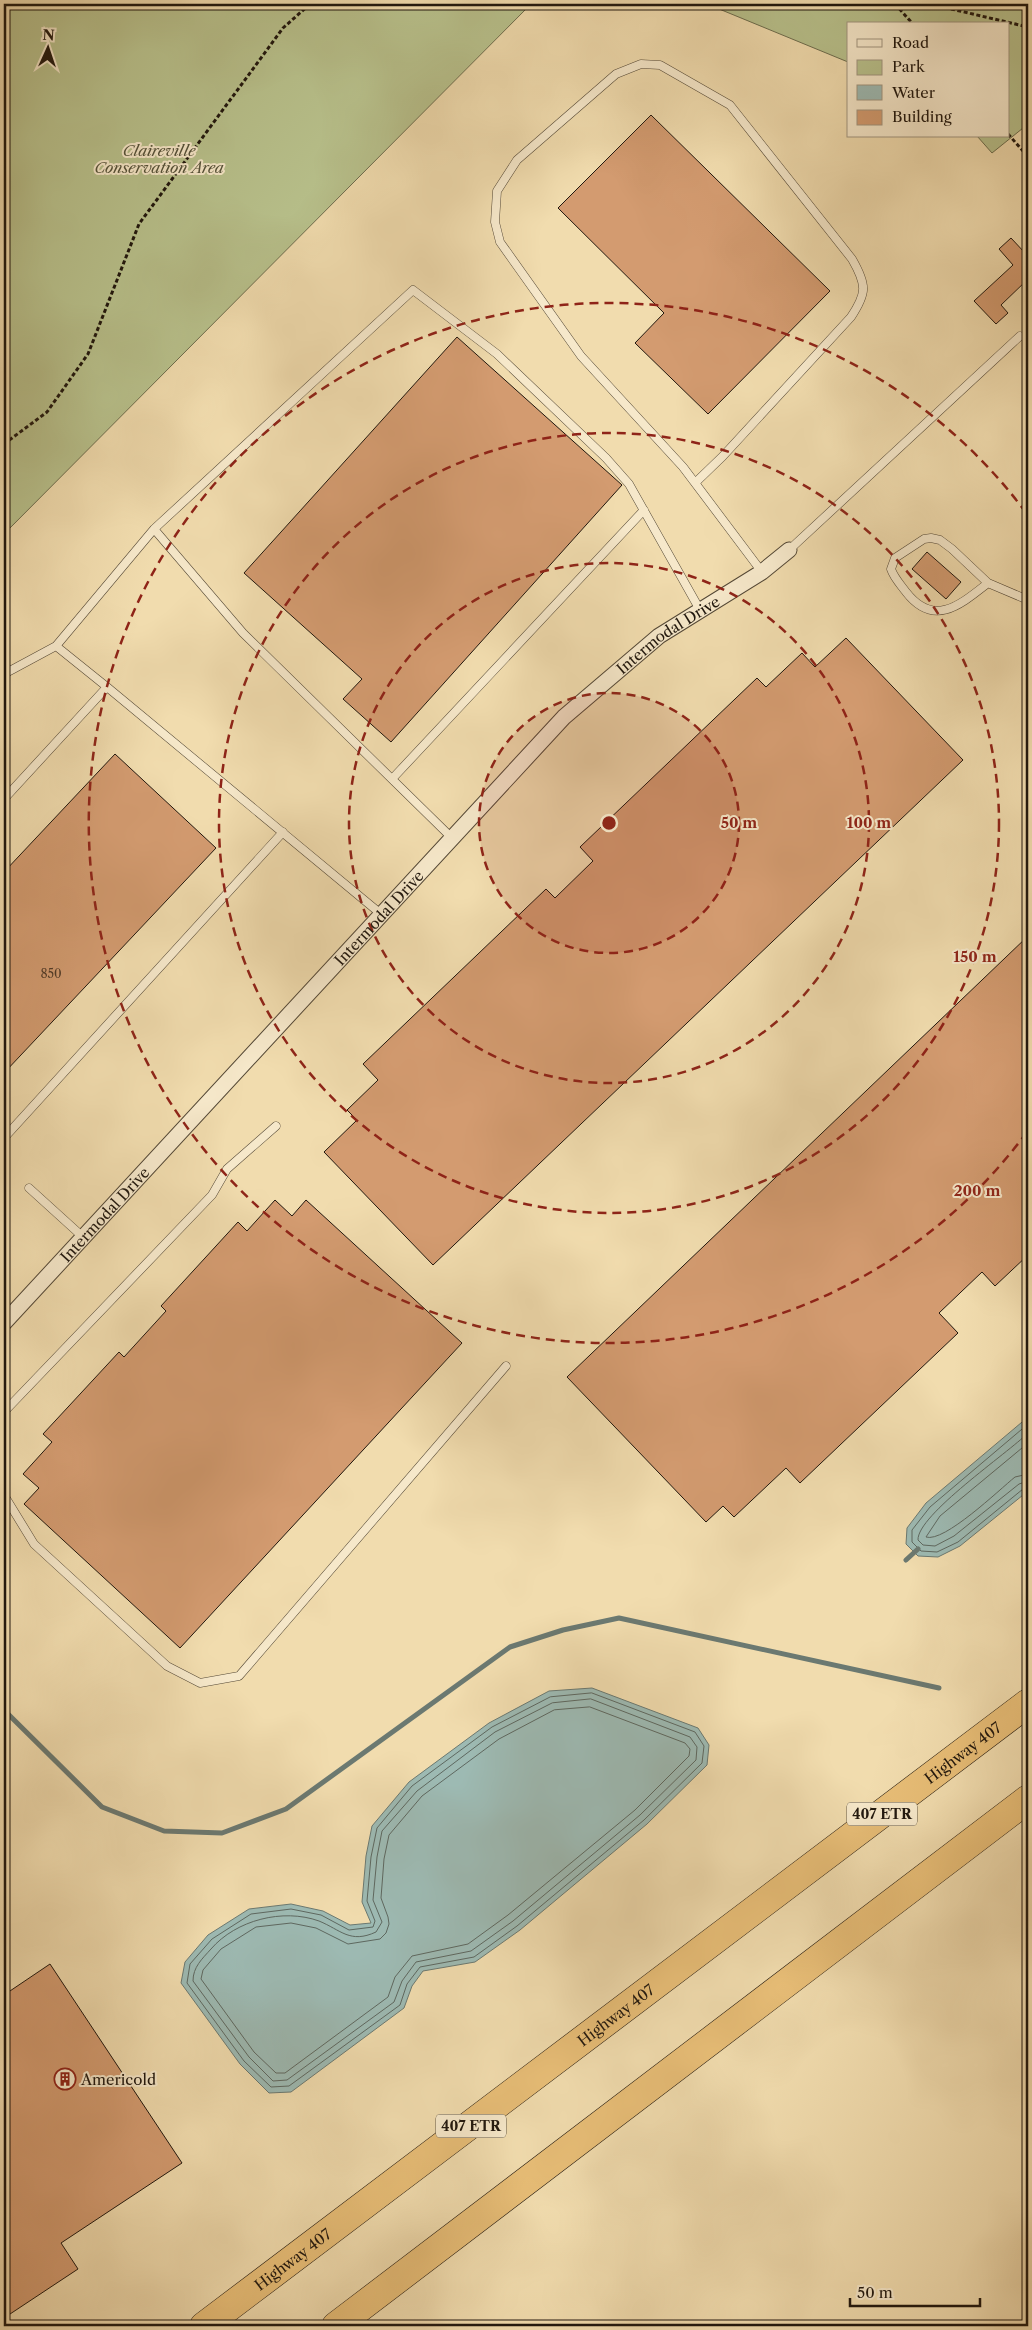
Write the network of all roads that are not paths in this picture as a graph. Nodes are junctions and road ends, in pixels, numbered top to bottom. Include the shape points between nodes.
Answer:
1 (1020, 336) dead end
2 (695, 483) junction
3 (644, 510) junction
4 (154, 529) junction
5 (789, 550) joint
6 (762, 572) junction
7 (988, 583) junction
8 (1028, 600) edge
9 (700, 610) junction
10 (56, 646) junction
11 (4, 674) edge
12 (108, 687) junction
13 (392, 779) junction
14 (4, 798) edge
15 (283, 832) junction
16 (452, 838) junction
17 (381, 914) junction
18 (276, 1126) dead end
19 (4, 1138) edge
20 (29, 1188) dead end
21 (83, 1237) junction
22 (4, 1323) edge
23 (506, 1366) dead end
24 (4, 1412) edge
25 (4, 1495) edge
26 (1028, 1703) edge
27 (1028, 1799) edge
28 (204, 2326) edge
29 (336, 2326) edge

1 - 5 lane
2 - 2 lane via 581,356 500,242 495,222 497,191 518,160 616,74 641,64 660,65 730,105 852,259 863,283 863,299 851,317 724,456
2 - 6 lane
3 - 4 lane via 629,484 606,458 497,354 413,290
3 - 9 lane
3 - 13 lane
4 - 10 lane
4 - 13 lane via 243,633
5 - 6 street, Intermodal Drive
6 - 9 street, Intermodal Drive
7 - 7 lane via 952,606 937,612 929,611 915,603 891,569 895,558 924,539 931,538 952,549
7 - 8 lane
9 - 16 street, Intermodal Drive via 659,636 564,717
10 - 11 lane
10 - 12 lane
12 - 14 lane
12 - 15 lane
13 - 16 lane
15 - 17 lane
15 - 19 lane
16 - 17 street, Intermodal Drive
17 - 21 street, Intermodal Drive
18 - 24 lane via 227,1169 212,1195
20 - 21 lane
21 - 22 street, Intermodal Drive
23 - 25 lane via 239,1676 200,1683 167,1666 34,1544
26 - 28 highway, Highway 407 / 407 ETR
27 - 29 highway

